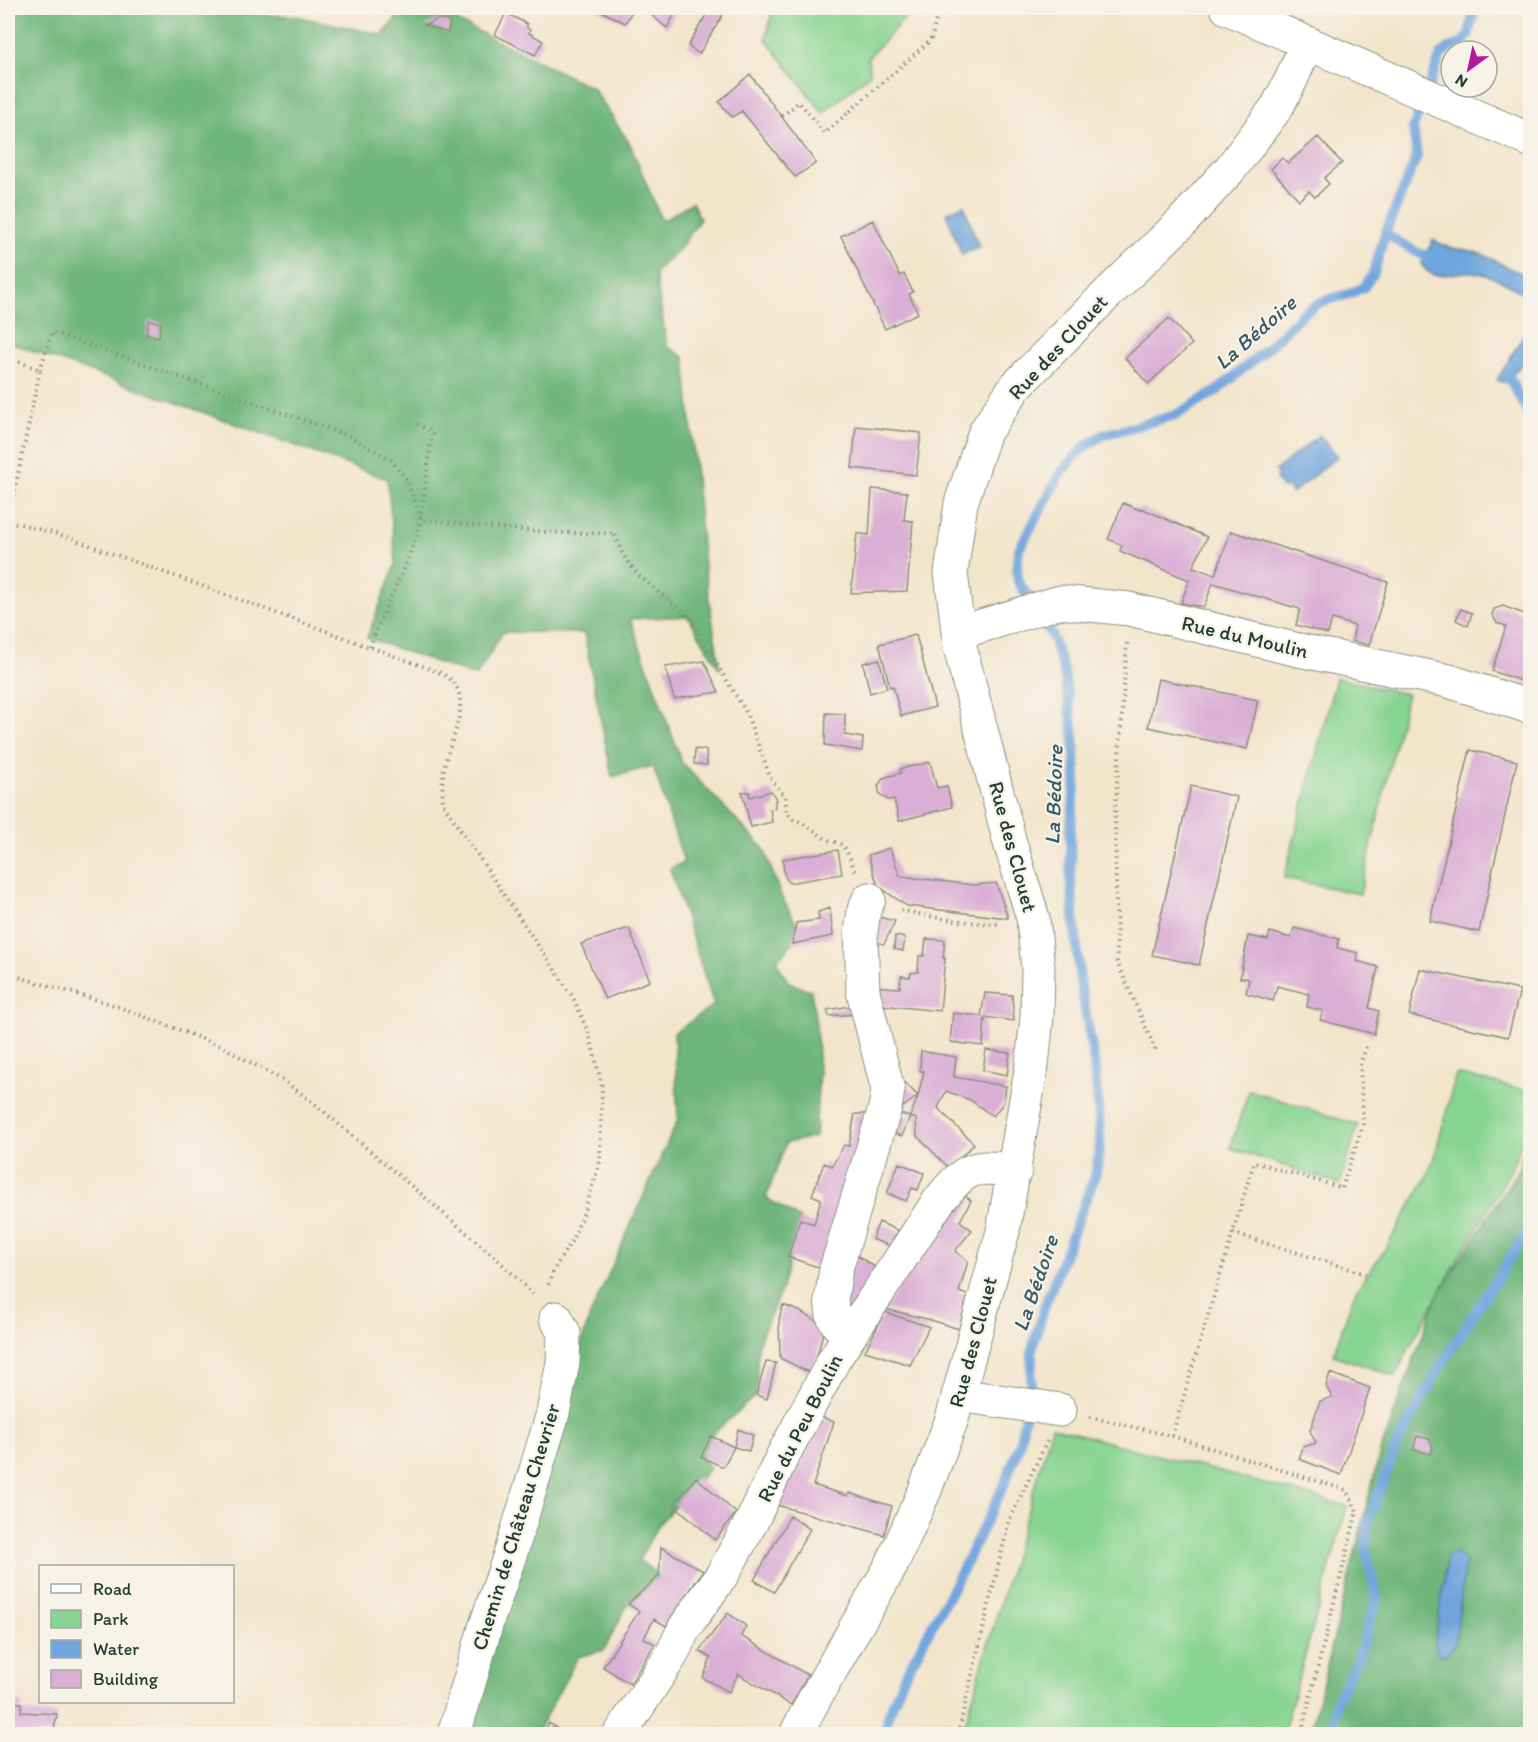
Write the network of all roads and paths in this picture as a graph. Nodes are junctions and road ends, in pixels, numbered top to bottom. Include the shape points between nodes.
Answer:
1 (939, 8) edge
2 (1227, 8) edge
3 (1307, 42) junction
4 (782, 116) dead end
5 (1528, 134) edge
6 (8, 357) edge
7 (40, 370) junction
8 (417, 424) dead end
9 (420, 516) junction
10 (8, 522) edge
11 (1129, 609) junction
12 (958, 633) junction
13 (370, 648) junction
14 (1530, 707) edge
15 (869, 899) junction
16 (1033, 918) junction
17 (8, 974) edge
18 (1366, 1044) dead end
19 (1156, 1051) dead end
20 (1015, 1171) junction
21 (1233, 1233) junction
22 (1366, 1274) dead end
23 (550, 1311) junction
24 (850, 1334) junction
25 (958, 1395) junction
26 (1036, 1406) junction
27 (1172, 1436) junction
28 (454, 1734) edge
29 (620, 1734) edge
30 (796, 1734) edge
31 (958, 1734) edge
32 (1301, 1734) edge

1 - 4 path via 931,40 825,133 799,102
2 - 3 street
3 - 5 street via 1445,103
3 - 12 street, Rue des Clouet via 1277,107 1231,168 1182,222 1015,387 985,432 961,503 951,573
6 - 7 path
7 - 9 path via 52,332 349,436 391,460 407,480
7 - 10 path
8 - 9 path via 432,435
9 - 13 path via 410,553
9 - 15 path via 426,520 510,529 614,533 622,555 638,575 696,626 747,712 771,777 785,797 787,812 826,839 843,845 858,884
10 - 13 path via 64,536
11 - 12 street, Rue du Moulin via 1060,602
11 - 14 street, Rue du Moulin via 1449,681
11 - 19 path via 1115,813 1117,962
12 - 16 street, Rue des Clouet via 1010,843
13 - 23 path via 433,670 450,679 458,692 461,709 445,762 443,804 573,997 590,1037 602,1086 600,1162 584,1212 548,1284
15 - 16 path via 917,915 970,923 1009,924
15 - 24 street via 861,932 862,991 888,1090 836,1269 831,1300 838,1325
16 - 20 street, Rue des Clouet via 1037,1017
17 - 23 path via 111,1004 221,1046 285,1081 495,1257
18 - 21 path via 1360,1065 1363,1124 1342,1188 1254,1162
20 - 24 street, Rue du Peu Boulin via 974,1169 951,1185
20 - 25 street, Rue des Clouet via 1003,1231
21 - 22 path
21 - 27 path
23 - 28 street, Chemin de Château Chevrier via 564,1333 563,1363 553,1413
24 - 29 street, Rue du Peu Boulin via 722,1575
25 - 26 street
25 - 30 street, Rue des Clouet via 925,1490 891,1566
26 - 27 path
26 - 31 path
27 - 32 path via 1346,1490 1357,1511

